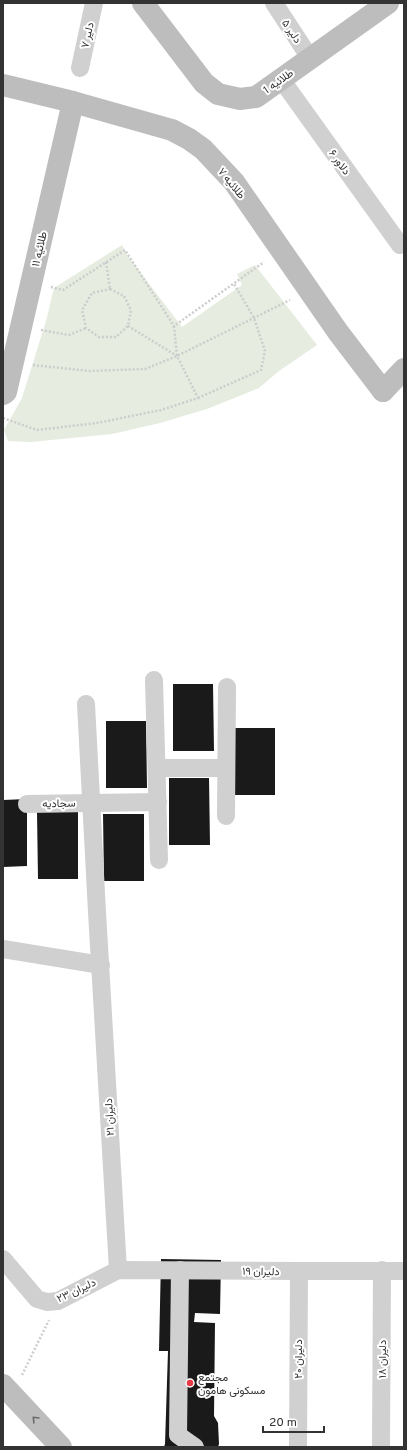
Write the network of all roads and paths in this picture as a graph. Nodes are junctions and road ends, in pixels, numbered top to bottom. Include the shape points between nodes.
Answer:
1 (94, 3) edge
2 (143, 3) edge
3 (274, 3) edge
4 (388, 3) edge
5 (310, 58) junction
6 (80, 68) dead end
7 (281, 79) junction
8 (3, 85) edge
9 (73, 102) junction
10 (400, 245) dead end
11 (281, 250) junction
12 (106, 262) junction
13 (32, 280) junction
14 (234, 284) junction
15 (110, 289) junction
16 (309, 290) junction
17 (254, 318) junction
18 (21, 325) junction
19 (128, 326) junction
20 (174, 326) junction
21 (86, 328) junction
22 (177, 356) junction
23 (13, 362) junction
24 (404, 369) edge
25 (404, 383) edge
26 (383, 391) junction
27 (3, 394) edge
28 (198, 398) junction
29 (3, 418) edge
30 (154, 680) dead end
31 (227, 687) dead end
32 (86, 704) dead end
33 (157, 768) junction
34 (226, 768) junction
35 (158, 802) junction
36 (91, 803) junction
37 (27, 804) dead end
38 (226, 816) dead end
39 (159, 860) dead end
40 (3, 950) edge
41 (101, 965) junction
42 (3, 1259) edge
43 (118, 1270) junction
44 (180, 1270) junction
45 (382, 1270) junction
46 (299, 1271) junction
47 (404, 1271) edge
48 (58, 1301) junction
49 (8, 1390) edge
50 (62, 1447) edge
51 (195, 1447) edge
52 (298, 1447) edge
53 (381, 1447) edge

1 - 6 street, دلیر ۷
2 - 7 street, طلائیه 1 via 204,83 218,94 240,99 256,97
3 - 5 street, دلیر ۵
4 - 5 street, طلائیه 1
5 - 7 street, طلائیه 1
7 - 10 street, دلاور ۶
8 - 9 street, طلائیه ۷
9 - 11 street, طلائیه ۷ via 172,130 189,139 203,149 234,182
9 - 13 street, طلائیه ۱۱
11 - 14 path
11 - 16 street, طلائیه ۷
12 - 13 path via 63,290
12 - 15 path
12 - 20 path via 125,250
13 - 18 street, طلائیه ۱۱
14 - 17 path
14 - 20 path
15 - 19 path via 124,296 131,310
15 - 21 path via 92,294 82,310
16 - 17 path
16 - 26 street, طلائیه ۷
17 - 22 path
17 - 28 path via 265,351 261,370
18 - 21 path via 69,336
18 - 23 street, طلائیه ۱۱
19 - 21 path via 116,337 99,337
19 - 22 path
20 - 22 path
22 - 23 path via 145,369 89,371
22 - 28 path
23 - 27 street, طلائیه ۱۱ via 6,392
24 - 26 street
25 - 26 street
28 - 29 path via 161,410 97,423 37,430
30 - 33 street
31 - 34 street
32 - 36 street, دلیران ۲۱
33 - 34 street
33 - 35 street
34 - 38 street
35 - 36 street, سجاديه
35 - 39 street
36 - 37 street, سجاديه
36 - 41 street, دلیران ۲۱
40 - 41 street
41 - 43 street, دلیران ۲۱
42 - 48 street, دلیران ۲۳ via 37,1299 47,1302
43 - 44 street, دلیران ۱۹
43 - 48 street, دلیران ۲۳
44 - 46 street, دلیران ۱۹
44 - 51 street via 178,1435
45 - 46 street, دلیران ۱۹
45 - 47 street, دلیران ۱۹
45 - 53 street, دلیران ۱۸
46 - 52 street, دلیران ۲۰
48 - 49 path
50 -> 49 street

